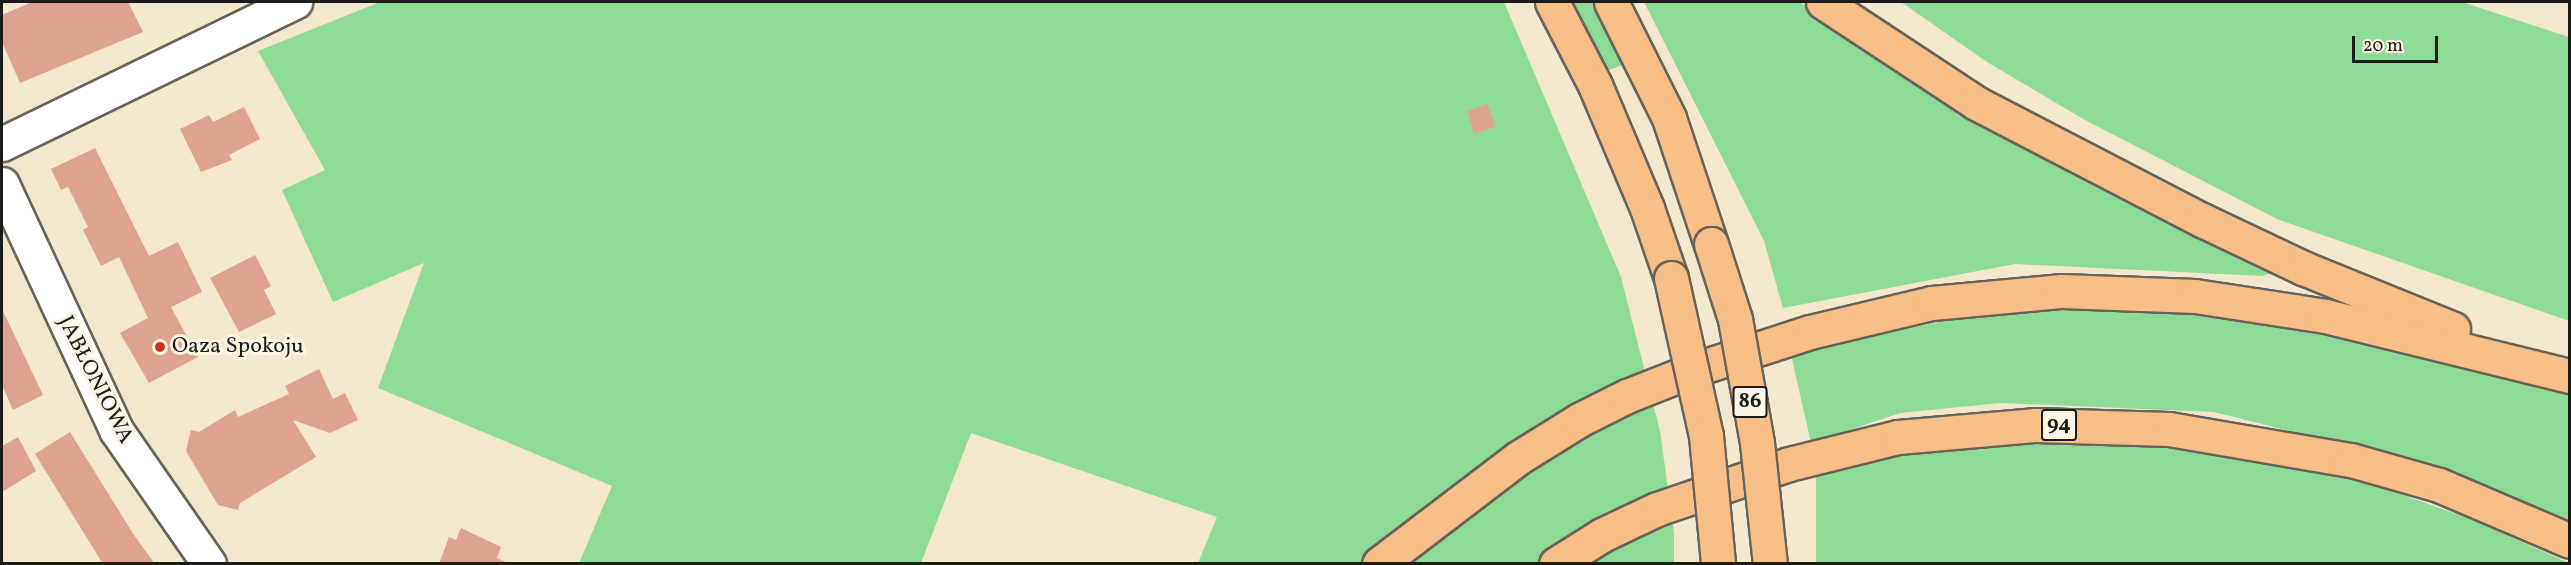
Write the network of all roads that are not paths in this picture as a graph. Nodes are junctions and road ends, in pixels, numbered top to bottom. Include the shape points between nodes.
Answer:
1 (295, 2) edge
2 (1552, 2) edge
3 (1611, 2) edge
4 (1823, 2) edge
5 (2, 144) edge
6 (2, 184) edge
7 (2566, 375) edge
8 (2570, 541) edge
9 (209, 564) edge
10 (1379, 564) edge
11 (1556, 564) edge
12 (1718, 564) edge
13 (1770, 564) edge

1 - 5 street
2 - 12 main road, 86, bridge via 1595,85 1647,208 1671,278 1706,436
3 - 13 main road, 86, bridge via 1669,118 1711,244 1741,353 1757,443
4 - 7 main road via 1976,103 2204,221 2303,268
6 - 9 street, JABŁONIOWA via 116,430
7 - 10 main road via 2325,316 2195,296 2062,291 1932,303 1810,332 1627,396 1518,458
8 - 11 main road, 94 via 2439,485 2351,460 2169,429 2026,425 1898,437 1789,464 1657,509 1602,535

